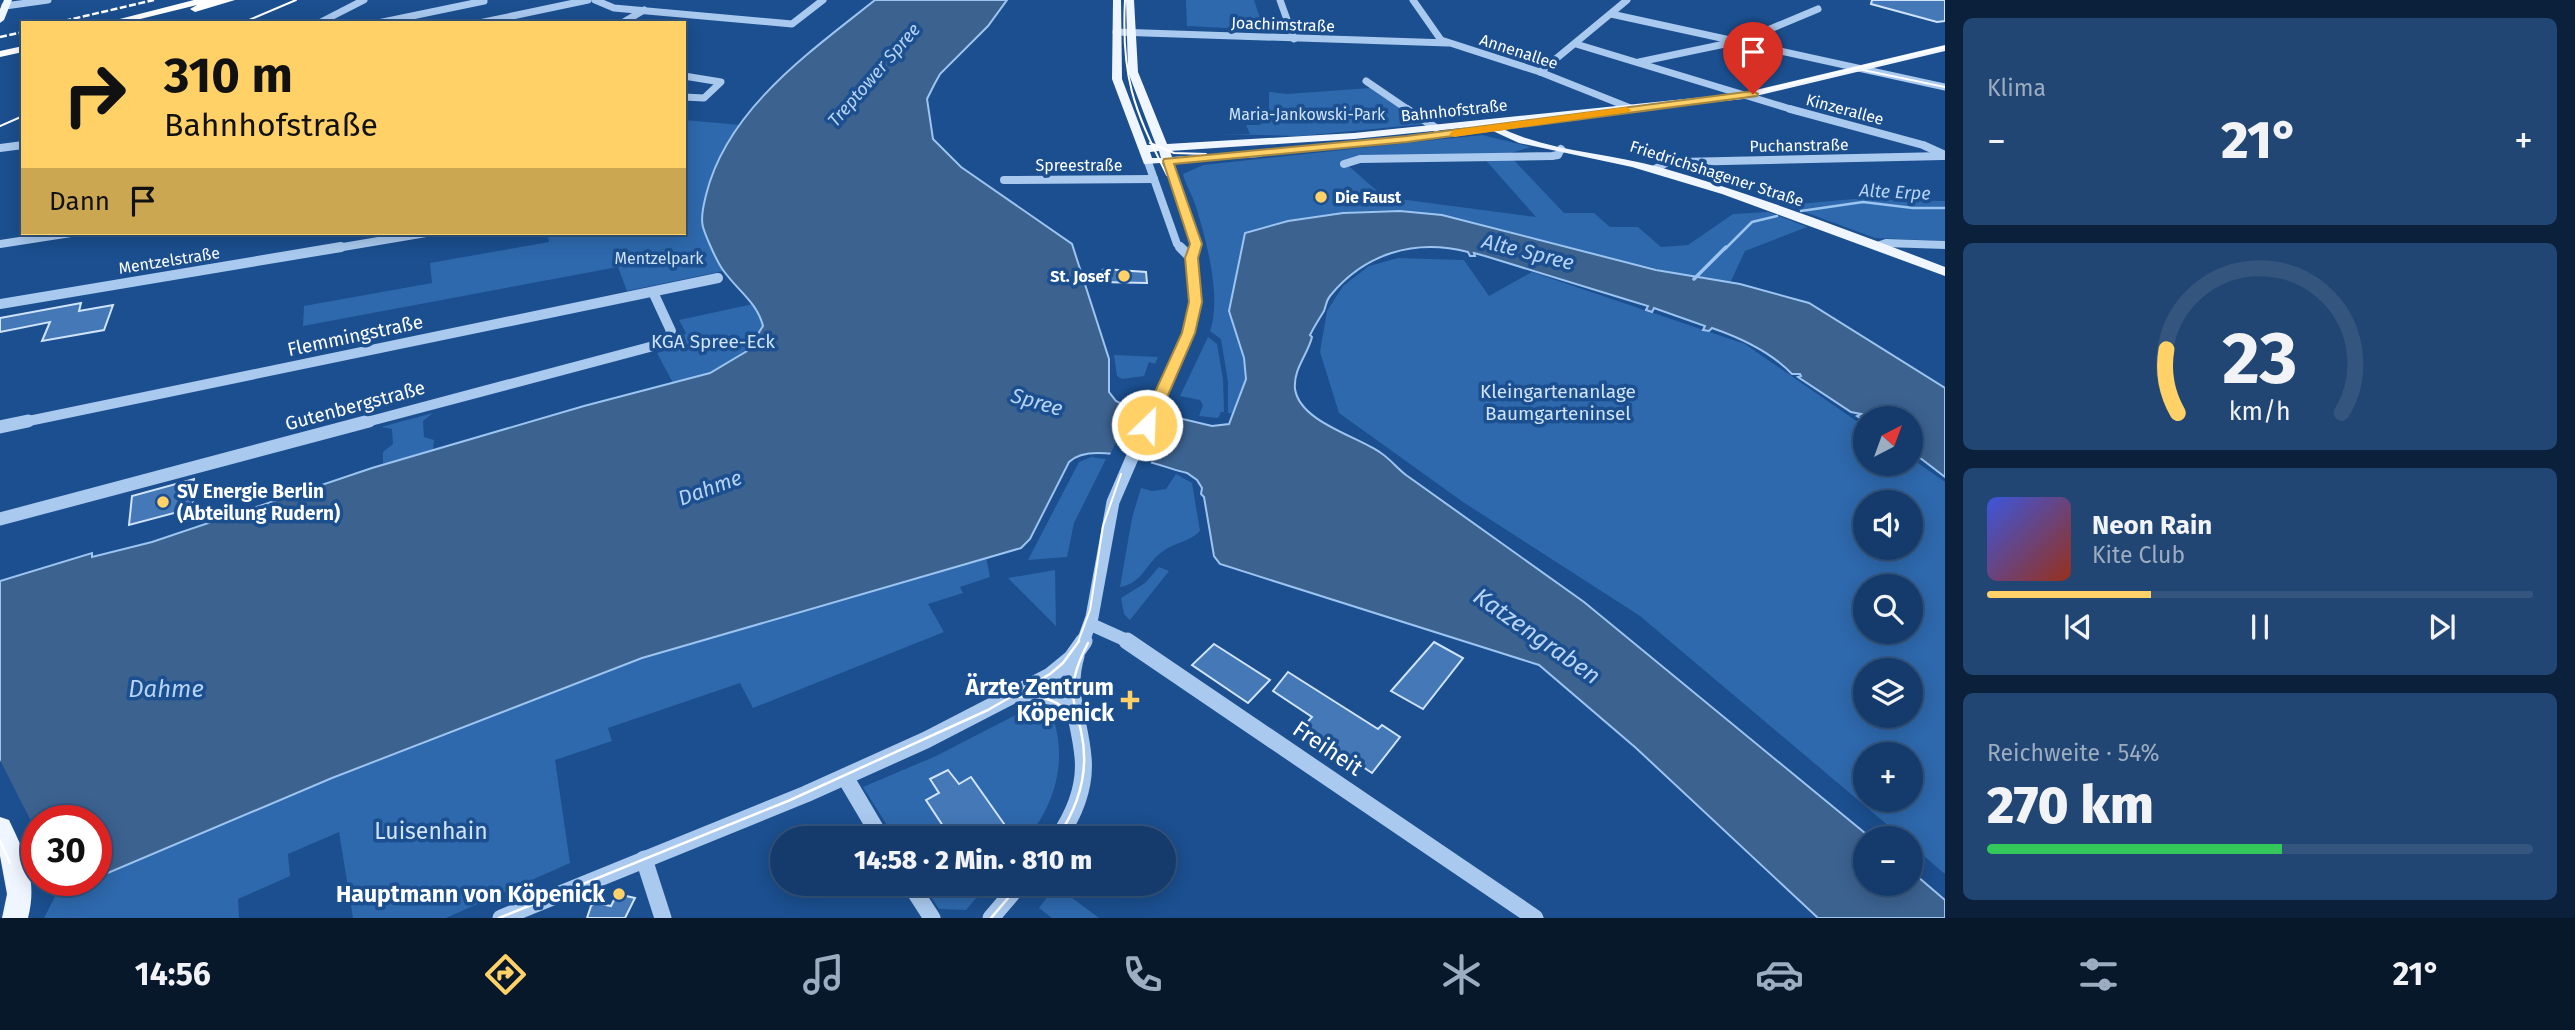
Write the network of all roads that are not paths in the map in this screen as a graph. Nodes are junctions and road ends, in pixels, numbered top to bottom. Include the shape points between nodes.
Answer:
1 (48, 0) edge
2 (194, 0) edge
3 (207, 0) edge
4 (218, 0) edge
5 (230, 0) edge
6 (364, 0) edge
7 (588, 0) edge
8 (596, 0) edge
9 (806, 0) edge
10 (1117, 0) edge
11 (1130, 0) edge
12 (1280, 0) edge
13 (1413, 0) edge
14 (1627, 0) edge
15 (484, 1) edge
16 (822, 1) edge
17 (6, 3) edge
18 (644, 9) junction
19 (1818, 9) dead end
20 (1611, 14) junction
21 (499, 19) junction
22 (0, 20) edge
23 (105, 21) edge
24 (118, 21) edge
25 (129, 21) edge
26 (141, 21) edge
27 (323, 21) edge
28 (388, 21) edge
29 (489, 21) edge
30 (503, 21) edge
31 (625, 21) edge
32 (1116, 32) junction
33 (1132, 33) junction
34 (1294, 39) junction
35 (1738, 41) junction
36 (1448, 43) junction
37 (1576, 44) junction
38 (21, 45) edge
39 (1945, 48) edge
40 (0, 50) edge
41 (1639, 62) junction
42 (1861, 68) junction
43 (1540, 72) junction
44 (686, 76) edge
45 (1366, 82) dead end
46 (1945, 87) edge
47 (1744, 96) junction
48 (686, 97) edge
49 (1633, 109) junction
50 (1495, 125) junction
51 (1436, 128) junction
52 (21, 137) edge
53 (4, 147) edge
54 (1162, 147) junction
55 (1143, 149) junction
56 (1561, 149) junction
57 (1945, 155) edge
58 (1168, 161) junction
59 (1148, 162) junction
60 (1344, 164) dead end
61 (1655, 169) junction
62 (1154, 179) junction
63 (1004, 180) dead end
64 (58, 235) edge
65 (402, 235) edge
66 (0, 244) edge
67 (1945, 244) edge
68 (1877, 246) junction
69 (1191, 258) junction
70 (1945, 272) edge
71 (718, 278) dead end
72 (653, 292) junction
73 (0, 304) edge
74 (0, 427) edge
75 (0, 519) edge
76 (1090, 624) junction
77 (1083, 643) junction
78 (1015, 695) junction
79 (1074, 715) junction
80 (845, 777) junction
81 (874, 826) edge
82 (1066, 826) edge
83 (0, 828) edge
84 (644, 859) junction
85 (918, 896) edge
86 (1010, 896) edge
87 (15, 918) edge
88 (501, 918) edge
89 (663, 918) edge
90 (932, 918) edge
91 (991, 918) edge
92 (1535, 918) edge

1 - 17 street
2 - 23 highway
3 - 24 highway
4 - 25 highway
5 - 26 highway
6 - 27 street
7 - 21 street
8 - 18 street via 611,8
9 - 16 street
10 - 32 main road
11 - 33 main road
12 - 34 street
13 - 36 street via 1441,40
14 - 20 street
15 - 28 street
16 - 18 street via 792,24
17 - 22 main road
18 - 31 street
19 - 35 street
20 - 35 street
20 - 37 street
21 - 29 street
21 - 30 street
32 - 33 street, Joachimstraße
32 - 55 main road via 1118,79
33 - 34 street, Joachimstraße
33 - 54 main road via 1133,72
34 - 36 street, Joachimstraße
35 - 41 street
35 - 42 street
36 - 43 street, Annenallee
37 - 41 street, Kinzerallee
37 - 43 street
38 - 40 highway
39 - 42 main road, Bahnhofstraße
41 - 47 street, Kinzerallee
42 - 46 street
42 - 47 main road, Bahnhofstraße
43 - 49 street, Annenallee
44 - 48 street via 721,82 704,98
45 - 51 street
47 - 49 main road, Bahnhofstraße
47 - 57 street, Kinzerallee
49 - 50 main road, Bahnhofstraße
50 - 51 main road, Bahnhofstraße
50 - 56 main road, Friedrichshagener Straße
50 - 58 main road, Bahnhofstraße via 1304,150
51 - 54 main road, Bahnhofstraße
52 - 53 street
54 - 55 main road, Bahnhofstraße
54 - 58 main road
55 - 59 main road
56 - 60 street via 1552,156 1360,159
56 - 61 main road, Friedrichshagener Straße
57 - 61 street, Puchanstraße via 1680,162
58 - 59 main road, Bahnhofstraße
58 - 69 street via 1196,244
59 - 62 street
61 - 68 main road, Friedrichshagener Straße
62 - 63 street, Spreestraße
62 - 69 street via 1177,244
64 - 66 street
65 - 73 street, Mentzelstraße
67 - 68 street, Friedrichshagener Straße
68 - 70 main road, Friedrichshagener Straße
69 - 76 street via 1192,321 1107,519
71 - 72 street, Flemmingstraße
72 - 74 street, Flemmingstraße
72 - 75 street, Gutenbergstraße via 671,331 668,341 661,344
76 - 77 street
76 - 92 street, Freiheit via 1123,638
77 - 78 street via 1057,670
77 - 79 street via 1070,681
78 - 79 street via 1034,692 1051,696
78 - 80 street
79 - 82 street via 1083,757 1083,785
80 - 81 street
80 - 84 street
83 - 87 main road via 15,860 22,894
84 - 88 street
84 - 89 street
85 - 90 street
86 - 91 street

